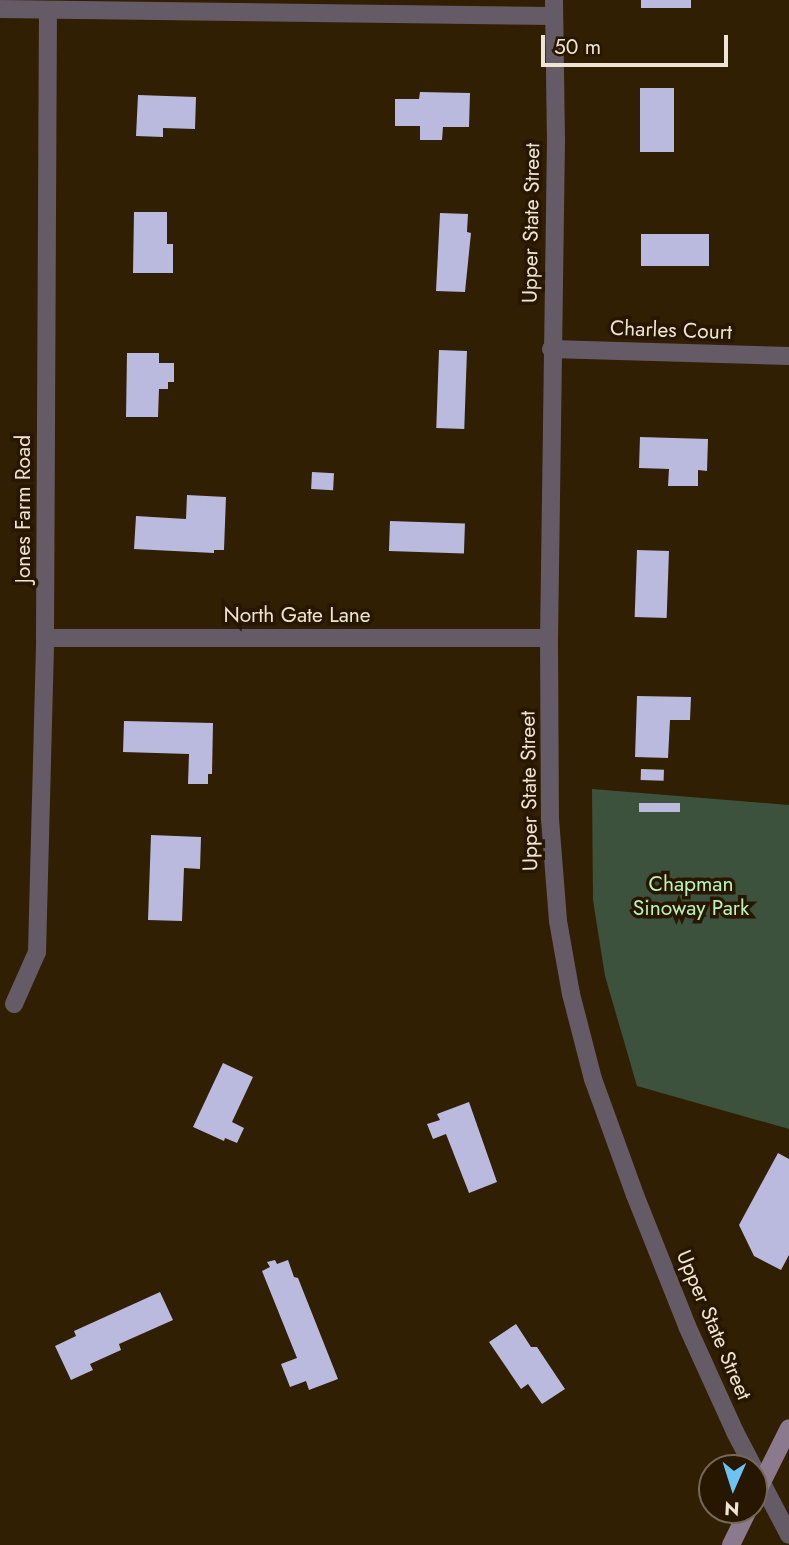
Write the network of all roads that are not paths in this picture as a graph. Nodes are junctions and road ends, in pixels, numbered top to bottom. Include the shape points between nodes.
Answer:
1 (554, 8) edge
2 (0, 9) edge
3 (48, 10) junction
4 (551, 349) junction
5 (789, 356) edge
6 (45, 638) junction
7 (549, 638) junction
8 (14, 1004) dead end
9 (789, 1428) edge
10 (747, 1454) edge
11 (768, 1468) edge
12 (768, 1492) edge
13 (741, 1524) edge
14 (789, 1535) edge
15 (731, 1545) edge

1 - 3 street
1 - 4 street, Upper State Street
2 - 3 street
3 - 6 street, Jones Farm Road
4 - 5 street, Charles Court
4 - 7 street, Upper State Street
6 - 7 street, North Gate Lane
6 - 8 street, Jones Farm Road via 37,952
7 - 10 street, Upper State Street via 553,871 571,994 593,1079 647,1225 692,1338
9 - 11 main road
12 - 14 street, Upper State Street
13 - 15 main road

